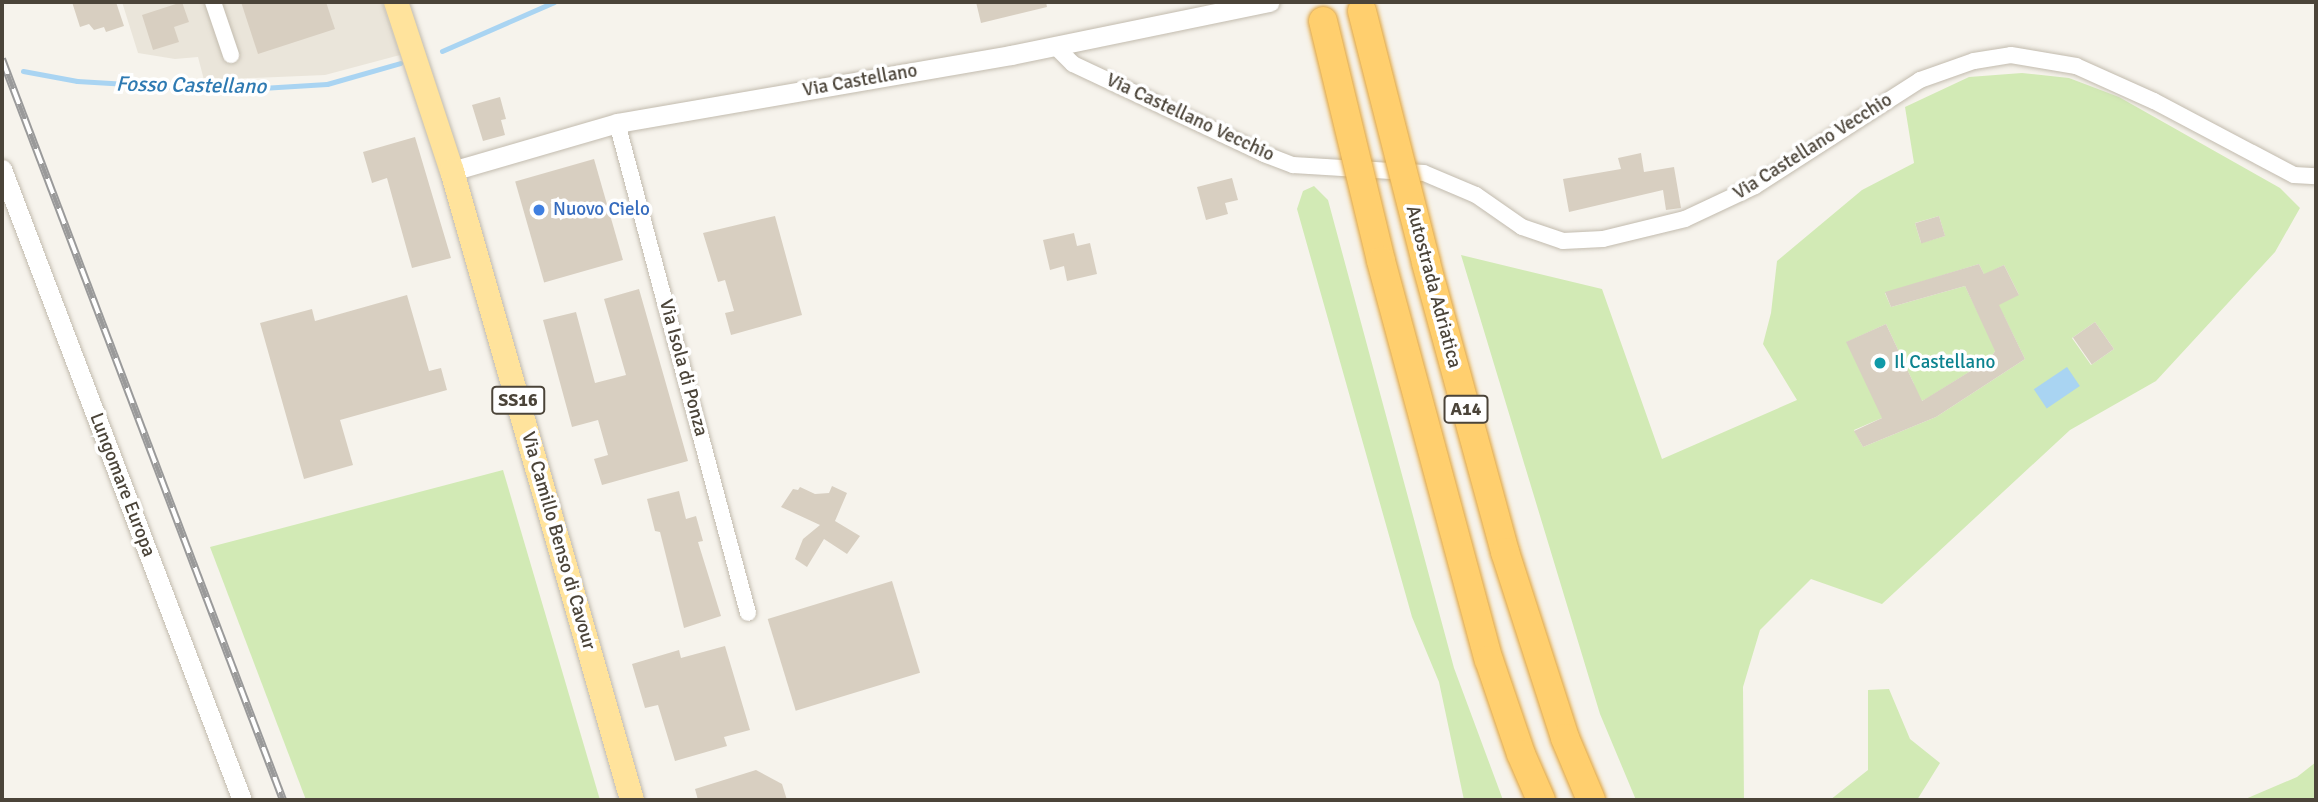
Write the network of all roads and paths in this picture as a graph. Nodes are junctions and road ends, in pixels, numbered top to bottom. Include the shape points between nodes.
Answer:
1 (213, 2) edge
2 (396, 2) edge
3 (1270, 2) edge
4 (1362, 11) dead end
5 (1323, 21) dead end
6 (1056, 47) junction
7 (231, 55) dead end
8 (617, 122) junction
9 (2, 169) edge
10 (452, 171) junction
11 (2316, 176) edge
12 (748, 613) dead end
13 (242, 800) edge
14 (632, 800) edge
15 (1541, 800) edge
16 (1591, 800) edge

1 - 7 street
2 - 10 main road, Via Camillo Benso di Cavour / SS16
3 - 6 street, Via Castellano
4 - 16 highway, Autostrada Adriatica / A14, bridge via 1505,552 1565,738
5 - 15 highway, A14, bridge via 1381,261 1489,660
6 - 8 street, Via Castellano
6 - 11 street, Via Castellano Vecchio via 1073,64 1264,154 1293,165 1424,173 1476,195 1522,227 1563,241 1602,239 1685,219 1755,186 1920,80 1974,61 2011,55 2076,66 2154,101 2294,175
8 - 10 street, Via Castellano
8 - 12 street, Via Isola di Ponza
9 - 13 street, Lungomare Europa
10 - 14 main road, Via Camillo Benso di Cavour / SS16

